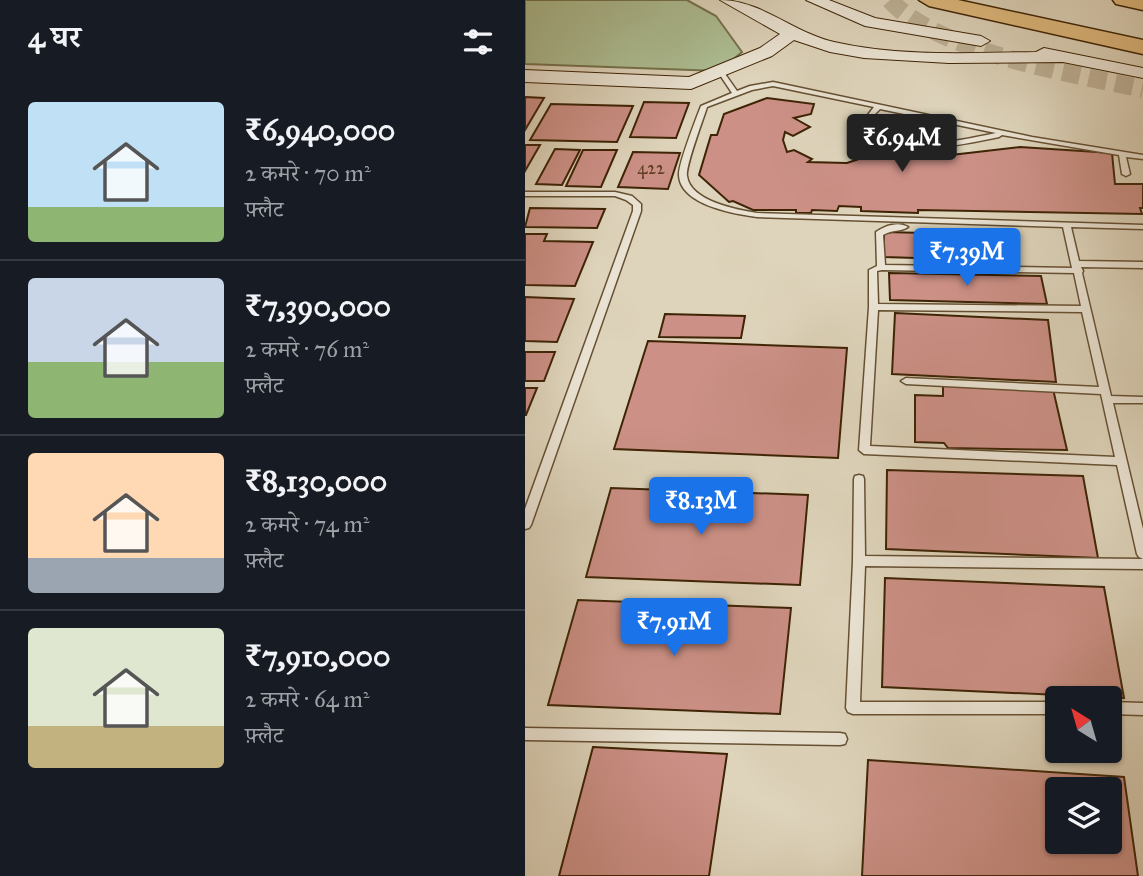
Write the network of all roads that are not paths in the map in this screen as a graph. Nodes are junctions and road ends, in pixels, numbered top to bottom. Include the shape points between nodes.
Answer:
1 (728, 0) edge
2 (814, 0) edge
3 (929, 0) edge
4 (1123, 0) edge
5 (1143, 4) edge
6 (792, 33) junction
7 (1143, 47) edge
8 (1062, 57) junction
9 (525, 62) edge
10 (1143, 73) edge
11 (718, 74) junction
12 (525, 76) edge
13 (735, 93) junction
14 (879, 106) junction
15 (1005, 134) junction
16 (1122, 153) junction
17 (1143, 157) edge
18 (1126, 174) dead end
19 (525, 194) edge
20 (1143, 223) edge
21 (1068, 229) junction
22 (1143, 265) edge
23 (881, 267) junction
24 (1078, 267) junction
25 (874, 307) junction
26 (1087, 309) junction
27 (906, 382) dead end
28 (1107, 395) junction
29 (1143, 400) edge
30 (1122, 461) junction
31 (859, 479) dead end
32 (525, 525) edge
33 (1142, 545) edge
34 (859, 561) junction
35 (1143, 564) edge
36 (1045, 708) edge
37 (1122, 708) edge
38 (1143, 709) edge
39 (525, 734) edge
40 (840, 739) dead end

1 - 6 main road
2 - 8 main road via 871,22
3 - 7 highway
4 - 5 highway
6 - 8 main road via 835,48
6 - 11 main road via 766,52
8 - 10 main road
9 - 11 main road via 683,64 707,67
11 - 12 main road via 691,83
11 - 13 lane
13 - 14 lane via 773,84
13 - 21 lane via 713,100 699,113 682,174 687,187 703,200 757,215
14 - 15 lane
14 - 15 lane via 870,116 870,124 895,142 933,144
15 - 16 lane
16 - 17 lane
16 - 18 lane
19 - 32 lane via 615,194 637,204
20 - 21 lane
21 - 23 lane via 888,228 879,234
21 - 24 lane
22 - 24 lane
23 - 24 lane
23 - 25 lane via 872,272
24 - 26 lane
25 - 26 lane
25 - 30 lane via 864,450
26 - 28 lane
27 - 28 lane
28 - 29 lane
28 - 30 lane
30 - 33 lane
31 - 34 lane
34 - 35 lane
34 - 36 lane via 853,708
37 - 38 lane
39 - 40 lane

